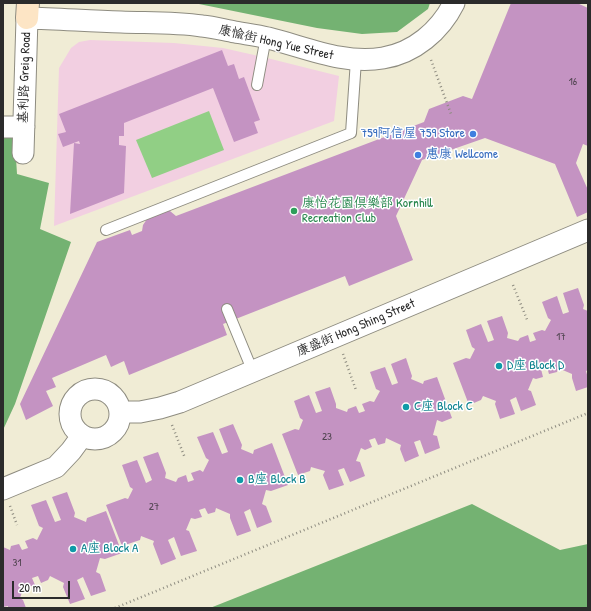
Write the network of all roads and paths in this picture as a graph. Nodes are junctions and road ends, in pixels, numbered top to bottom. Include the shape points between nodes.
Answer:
1 (454, 3) edge
2 (28, 10) edge
3 (266, 37) junction
4 (430, 57) dead end
5 (356, 60) junction
6 (258, 85) dead end
7 (451, 114) dead end
8 (3, 127) edge
9 (24, 127) junction
10 (23, 153) dead end
11 (106, 230) dead end
12 (588, 230) edge
13 (513, 285) dead end
14 (227, 309) dead end
15 (528, 322) dead end
16 (343, 354) dead end
17 (253, 372) junction
18 (356, 390) dead end
19 (120, 412) junction
20 (588, 414) edge
21 (172, 425) dead end
22 (82, 436) junction
23 (185, 458) dead end
24 (3, 489) edge
25 (115, 608) edge

1 - 5 street, 康愉街 Hong Yue Street via 435,30 412,48 385,58
2 - 3 street, 康愉街 Hong Yue Street via 203,26
2 - 9 street, 基利路 Greig Road
3 - 5 street, 康愉街 Hong Yue Street via 340,58
3 - 6 lane
4 - 7 path
5 - 11 lane via 351,134
8 - 9 street
9 - 10 street, 基利路 Greig Road
12 - 17 street, 康盛街 Hong Shing Street
13 - 15 path
14 - 17 lane
16 - 18 path
17 - 19 street, 康盛街 Hong Shing Street via 167,406 140,412
19 - 22 street via 119,420 111,433 97,439
19 - 22 street via 113,396 106,392 89,389 81,393 75,398 69,414 75,430
20 - 25 path
21 - 23 path
22 - 24 street via 56,467

